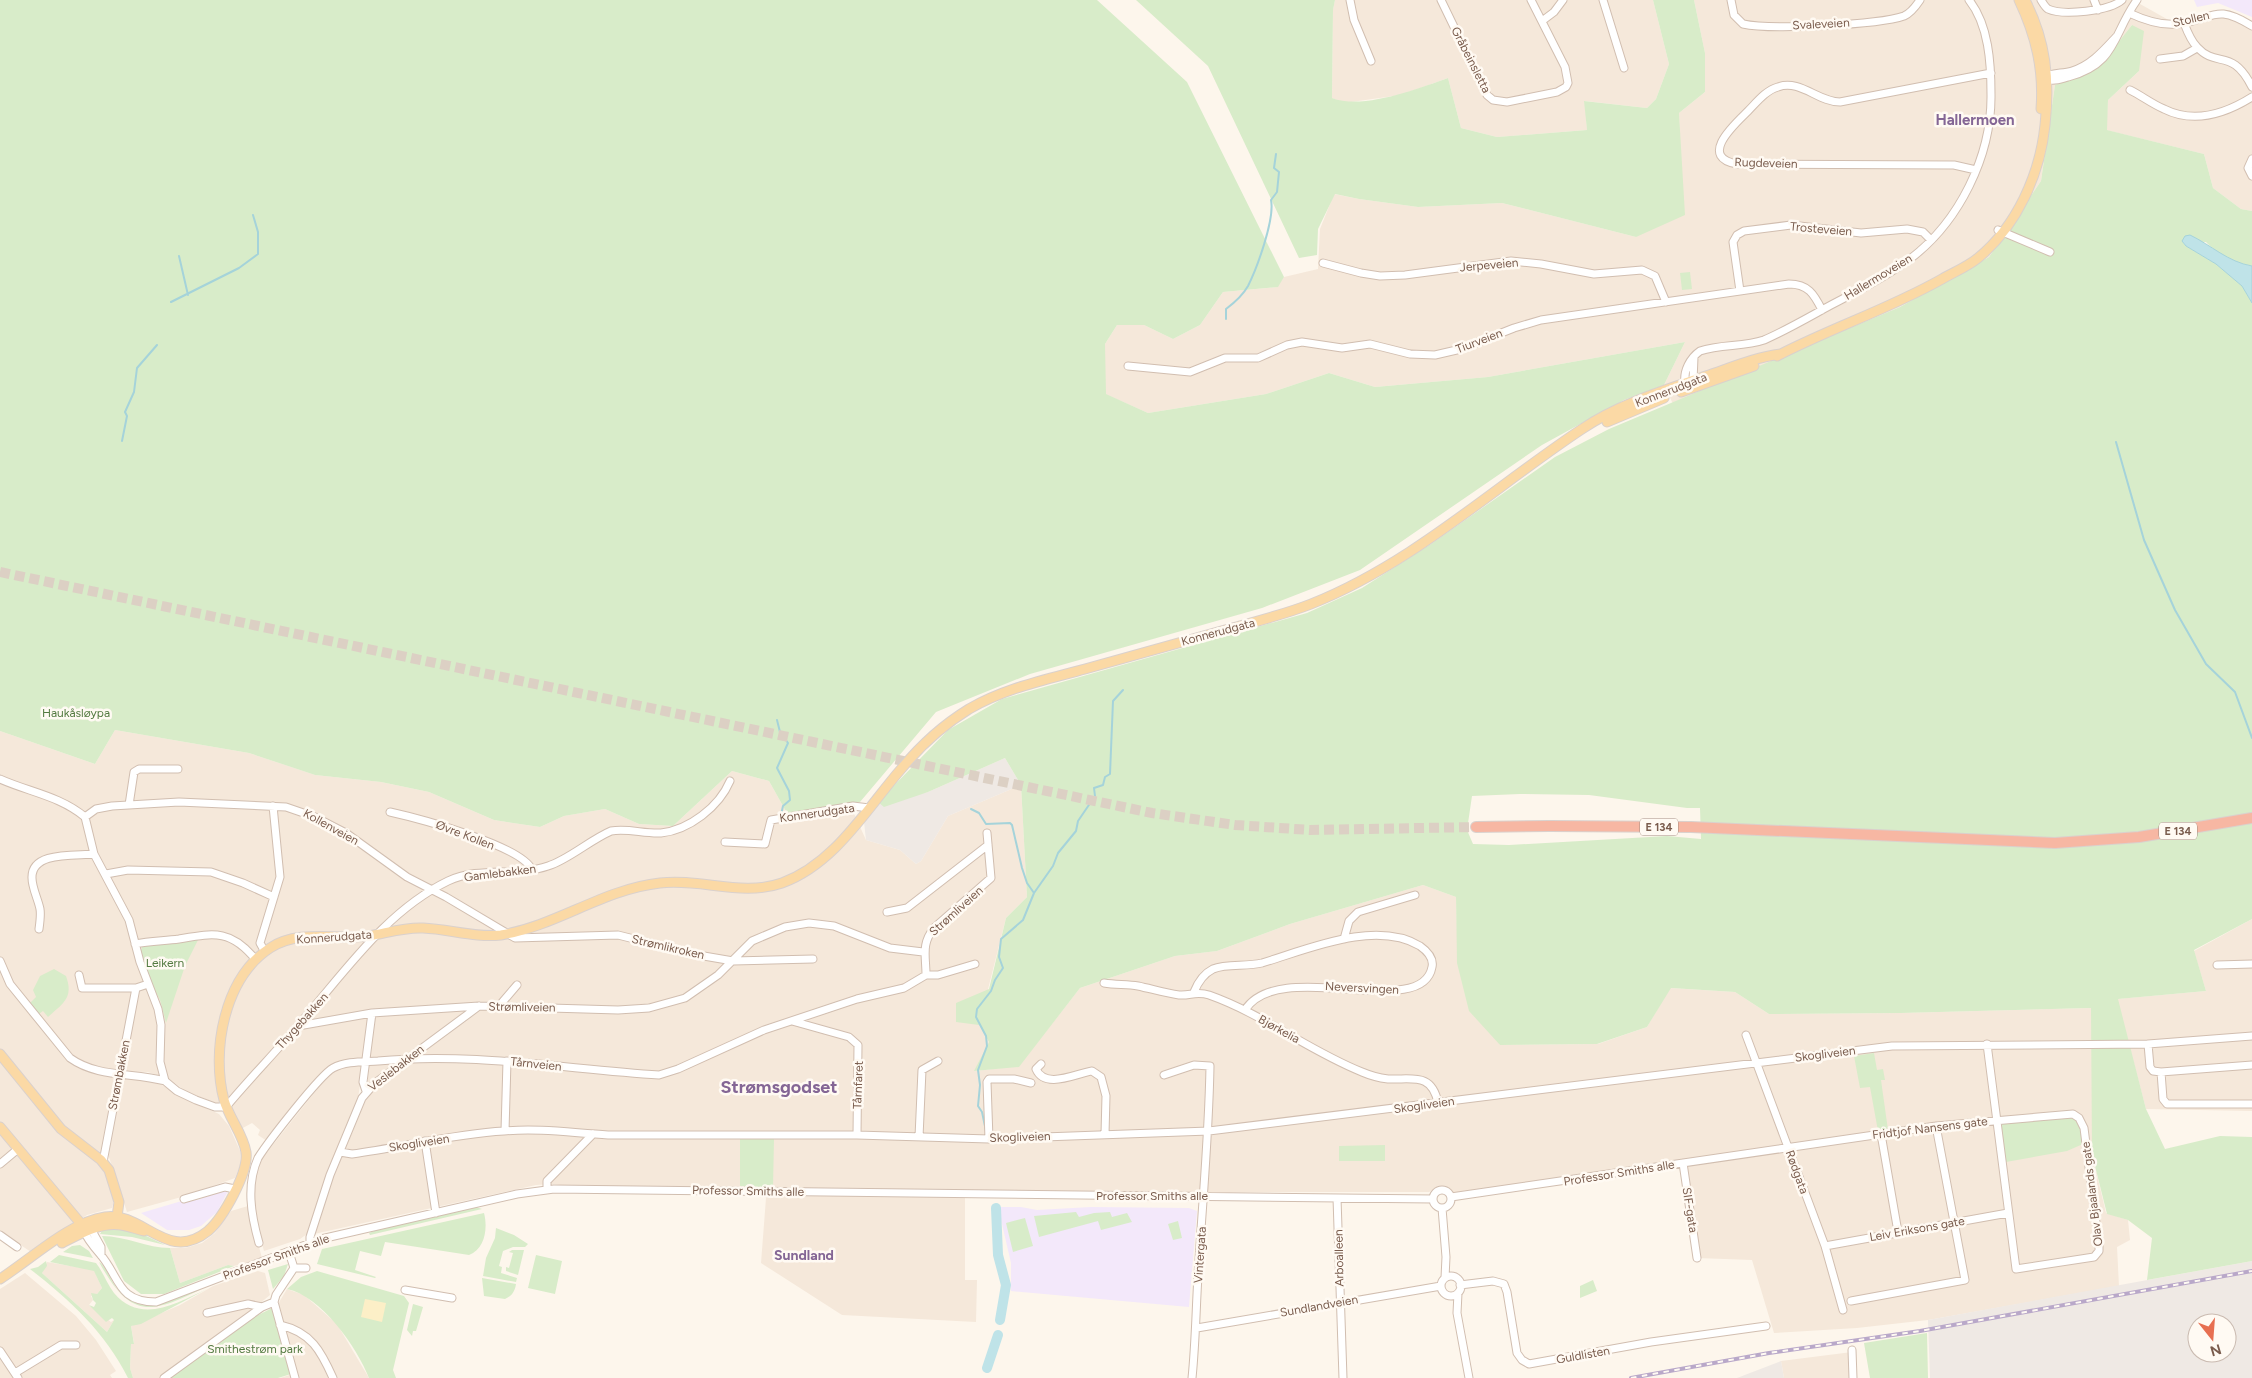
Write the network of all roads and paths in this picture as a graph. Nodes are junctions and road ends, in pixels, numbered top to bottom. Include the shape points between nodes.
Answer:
1 (1350, 0) edge
2 (1441, 0) edge
3 (1531, 0) edge
4 (1563, 0) edge
5 (1602, 0) edge
6 (1731, 0) edge
7 (1920, 0) edge
8 (1969, 0) edge
9 (2019, 0) edge
10 (2025, 0) edge
11 (2041, 0) edge
12 (2094, 0) edge
13 (2122, 0) edge
14 (2136, 0) edge
15 (2098, 10) junction
16 (2128, 13) junction
17 (1542, 21) junction
18 (2184, 23) junction
19 (2252, 26) edge
20 (2197, 48) junction
21 (2160, 59) dead end
22 (1371, 61) dead end
23 (1624, 68) dead end
24 (1991, 73) junction
25 (2046, 77) junction
26 (2252, 87) edge
27 (2130, 90) dead end
28 (2252, 97) edge
29 (2252, 158) edge
30 (1976, 170) junction
31 (2252, 176) edge
32 (2000, 231) junction
33 (1931, 240) junction
34 (2050, 252) dead end
35 (1324, 263) dead end
36 (1740, 291) junction
37 (1666, 302) junction
38 (1822, 310) junction
39 (1128, 366) dead end
40 (1689, 384) junction
41 (178, 769) dead end
42 (0, 779) edge
43 (730, 781) dead end
44 (129, 805) junction
45 (272, 806) junction
46 (869, 808) junction
47 (390, 812) dead end
48 (85, 816) junction
49 (2252, 818) edge
50 (2252, 822) edge
51 (1476, 827) tunnel mouth
52 (987, 833) dead end
53 (725, 842) dead end
54 (2104, 842) junction
55 (988, 845) junction
56 (94, 854) junction
57 (532, 870) junction
58 (106, 874) junction
59 (431, 890) junction
60 (1415, 895) dead end
61 (274, 897) junction
62 (887, 912) dead end
63 (39, 929) dead end
64 (508, 934) junction
65 (603, 934) joint
66 (375, 939) junction
67 (1344, 939) junction
68 (135, 944) junction
69 (265, 952) junction
70 (923, 952) junction
71 (813, 959) dead end
72 (256, 960) junction
73 (0, 961) edge
74 (733, 961) junction
75 (975, 964) dead end
76 (2252, 964) edge
77 (2217, 965) dead end
78 (79, 975) dead end
79 (926, 975) junction
80 (1104, 983) dead end
81 (148, 984) junction
82 (517, 985) dead end
83 (136, 988) junction
84 (1194, 992) junction
85 (479, 1006) junction
86 (499, 1006) junction
87 (1245, 1010) junction
88 (372, 1012) junction
89 (792, 1022) junction
90 (298, 1026) junction
91 (1746, 1035) dead end
92 (2252, 1036) edge
93 (1986, 1044) junction
94 (2148, 1044) junction
95 (0, 1054) edge
96 (407, 1058) junction
97 (507, 1061) junction
98 (938, 1061) dead end
99 (366, 1062) junction
100 (1756, 1062) junction
101 (1041, 1064) dead end
102 (2252, 1065) edge
103 (2161, 1072) junction
104 (119, 1074) junction
105 (1164, 1074) dead end
106 (165, 1081) junction
107 (1031, 1083) dead end
108 (366, 1091) junction
109 (1438, 1103) junction
110 (2252, 1104) edge
111 (226, 1107) junction
112 (2073, 1114) joint
113 (1996, 1120) junction
114 (0, 1126) edge
115 (1936, 1126) junction
116 (505, 1130) junction
117 (1208, 1131) junction
118 (593, 1134) junction
119 (1105, 1134) junction
120 (1881, 1134) junction
121 (857, 1135) junction
122 (919, 1137) junction
123 (989, 1138) junction
124 (425, 1141) junction
125 (1788, 1147) junction
126 (18, 1149) junction
127 (340, 1152) junction
128 (103, 1162) junction
129 (1683, 1163) junction
130 (0, 1164) edge
131 (235, 1189) junction
132 (547, 1190) junction
133 (1204, 1196) junction
134 (1451, 1197) junction
135 (1338, 1198) junction
136 (184, 1199) dead end
137 (1433, 1199) junction
138 (1442, 1208) junction
139 (436, 1213) junction
140 (2008, 1213) junction
141 (117, 1220) junction
142 (1955, 1222) junction
143 (86, 1229) junction
144 (1898, 1232) junction
145 (0, 1235) edge
146 (259, 1243) dead end
147 (310, 1243) junction
148 (1825, 1246) junction
149 (17, 1247) dead end
150 (289, 1252) junction
151 (1446, 1257) junction
152 (1697, 1258) dead end
153 (294, 1268) junction
154 (306, 1268) dead end
155 (1455, 1277) junction
156 (1445, 1278) junction
157 (0, 1279) edge
158 (1460, 1285) junction
159 (1441, 1286) junction
160 (405, 1290) dead end
161 (1458, 1293) junction
162 (1448, 1295) junction
163 (452, 1298) dead end
164 (1851, 1301) dead end
165 (274, 1302) junction
166 (1340, 1303) junction
167 (262, 1306) junction
168 (1843, 1310) dead end
169 (207, 1313) dead end
170 (1457, 1313) junction
171 (280, 1325) junction
172 (1766, 1326) dead end
173 (1197, 1328) junction
174 (76, 1345) dead end
175 (1852, 1350) dead end
176 (1, 1355) edge
177 (17, 1376) edge
178 (164, 1378) edge
179 (295, 1378) edge
180 (333, 1378) edge
181 (1192, 1378) edge
182 (1343, 1378) edge
183 (1469, 1378) edge
184 (1853, 1378) edge

1 - 22 street via 1354,20
2 - 17 street, Gråbeinsletta via 1485,90 1497,102 1557,92 1566,87 1568,73
3 - 17 street, Gråbeinsletta
4 - 17 street
5 - 23 street
6 - 7 street, Svaleveien via 1734,15 1743,24 1775,26 1894,18 1908,14
8 - 24 street, Hallermoveien via 1981,24
9 - 25 main road, Konnerudgata
10 - 25 main road, Konnerudgata via 2042,43
11 - 15 street via 2055,11
12 - 15 street
13 - 15 street via 2112,7
14 - 16 street
16 - 18 street, Stollen via 2161,24
16 - 25 street via 2106,57 2093,68 2074,76
18 - 19 street, Stollen via 2212,13 2222,13
18 - 20 street
20 - 21 street via 2183,56
20 - 26 street via 2236,64 2244,71
24 - 30 street, Hallermoveien via 1989,122
24 - 30 street, Rugdeveien via 1840,102 1825,100 1796,86 1779,86 1769,91 1730,129 1720,144 1724,159 1737,164 1954,165
25 - 32 main road, Konnerudgata via 2045,129 2036,167 2023,201
27 - 28 street via 2165,110 2188,117 2216,114
29 - 31 street via 2248,168
30 - 33 street, Hallermoveien via 1961,201
32 - 34 street
32 - 40 main road, Konnerudgata via 1977,259 1898,302 1736,373
33 - 36 street, Trosteveien via 1923,232 1907,229 1861,232 1791,225 1744,231 1733,242
33 - 38 street, Hallermoveien via 1890,273
35 - 37 street, Jerpeveien via 1380,276 1510,262 1594,274 1642,270 1655,276
36 - 37 street, Tiurveien
36 - 38 street, Tiurveien via 1800,284 1811,292
37 - 39 street, Tiurveien via 1541,320 1469,347 1435,355 1410,354 1370,344 1342,348 1302,342 1286,345 1258,358 1225,358 1190,372
38 - 40 street, Hallermoveien via 1764,340 1705,349 1694,357
40 - 46 main road, Konnerudgata via 1568,440 1398,560 1337,592 1276,616 1033,683 984,701 949,722 927,741
41 - 44 street via 139,769 134,772
42 - 48 street via 60,800
43 - 57 street, Gamlebakken via 707,812 681,827 662,832 611,831 550,866
44 - 45 street, Kollenveien via 210,802
44 - 48 street, Kollenveien via 96,809
45 - 59 street, Kollenveien via 299,810 320,819
45 - 61 street via 280,877
46 - 53 street, Konnerudgata via 853,806 771,820 765,844
46 - 64 main road, Konnerudgata via 827,854 803,873 781,884 748,888 690,882 654,884 622,892
47 - 57 street, Øvre Kollen via 458,830 525,860
48 - 56 street
49 - 54 highway, E 134
50 - 54 highway, E 134 via 2156,838
51 - 54 highway, E 134 via 1622,826 1868,834 2016,843
52 - 55 street, Strømliveien
55 - 62 street via 907,908
55 - 70 street, Strømliveien via 991,878 934,928 927,936
56 - 58 street
56 - 63 street via 36,863 32,879 40,912
57 - 59 street, Gamlebakken via 470,875 450,880
58 - 61 street via 128,870 211,872
58 - 68 street via 129,920
59 - 64 street, Kollenveien
59 - 66 street, Gamlebakken
60 - 67 street via 1358,912 1349,921
61 - 69 street via 260,944
64 - 65 street, Konnerudgata via 515,938
64 - 66 main road, Konnerudgata via 481,936 411,928
65 - 74 street, Strømlikroken
66 - 69 main road, Konnerudgata via 300,938 285,941
66 - 90 street, Thygebakken
67 - 84 street, Neversvingen via 1260,963 1214,968 1198,982
67 - 87 street, Neversvingen via 1364,936 1410,941 1427,951 1432,967 1422,982 1400,992 1296,987 1257,997
68 - 72 street via 216,933 246,947
68 - 81 street
69 - 72 main road, Konnerudgata
70 - 74 street, Strømliveien via 890,948 834,926 809,923 784,927 752,942
70 - 79 street
71 - 74 street
72 - 111 main road, Konnerudgata via 241,978 224,1023 220,1071
73 - 104 street via 10,984 70,1058 82,1067
74 - 86 street, Strømliveien via 685,998 649,1008
75 - 79 street, Tårnveien via 938,975
76 - 77 street
78 - 83 street via 82,988
79 - 89 street, Tårnveien via 904,988
80 - 84 street, Bjørkelia via 1182,995
81 - 83 street
81 - 106 street via 161,1025 160,1062
82 - 86 street
83 - 104 street, Strømbakken
84 - 87 street, Bjørkelia
85 - 86 street, Strømliveien
85 - 88 street, Strømliveien
85 - 96 street, Veslebakken
87 - 109 street, Bjørkelia via 1365,1073 1387,1079 1417,1078 1426,1082 1434,1089
88 - 90 street, Strømliveien
88 - 99 street
89 - 97 street, Tårnveien via 746,1037 659,1075
89 - 121 street, Tårnfaret via 849,1037 858,1045
90 - 111 street, Thygebakken
91 - 100 street, Rødgata
92 - 94 street, Skogliveien
93 - 94 street, Skogliveien
93 - 100 street, Skogliveien via 1892,1046
93 - 113 street
94 - 103 street via 2150,1067
95 - 128 main road via 69,1137
96 - 97 street, Tårnveien
96 - 99 street, Tårnveien
96 - 108 street, Veslebakken
97 - 116 street
98 - 122 street via 922,1070
99 - 108 street
99 - 146 street, Tårnveien via 329,1070 258,1158 251,1193
100 - 109 street, Skogliveien
100 - 125 street, Rødgata
101 - 119 street via 1036,1069 1045,1078 1070,1078 1092,1071 1101,1077 1106,1102
102 - 103 street
103 - 110 street via 2162,1099 2167,1104
104 - 106 street
104 - 128 street, Strømbakken
105 - 117 street, Vintergata via 1194,1065 1209,1065
106 - 111 street via 196,1100
107 - 123 street via 989,1079
108 - 127 street, Veslebakken
109 - 117 street, Skogliveien
111 - 131 main road, Konnerudgata via 246,1153 244,1172
112 - 113 street, Fridtjof Nansens gate
112 - 140 street, Olav Bjaalands gate via 2084,1128 2099,1251 2094,1257 2016,1269
113 - 115 street, Fridtjof Nansens gate
113 - 140 street
114 - 126 main road
115 - 120 street, Fridtjof Nansens gate
115 - 142 street
116 - 118 street, Skogliveien via 568,1130
116 - 124 street, Skogliveien
117 - 119 street, Skogliveien
117 - 133 street, Vintergata
118 - 121 street, Skogliveien
118 - 132 street via 547,1181
119 - 123 street, Skogliveien
120 - 125 street, Fridtjof Nansens gate
120 - 144 street
121 - 122 street, Skogliveien
122 - 123 street, Skogliveien
124 - 127 street, Skogliveien via 352,1154
124 - 139 street
125 - 129 street, Professor Smiths alle
125 - 148 street, Rødgata
126 - 130 street
126 - 143 main road
127 - 147 street via 316,1216
128 - 141 main road via 116,1189 119,1202
129 - 134 street, Professor Smiths alle
129 - 152 street, SIF-gata
131 - 136 street via 225,1187
131 - 141 main road, Konnerudgata via 214,1225 196,1238 171,1240
132 - 133 street, Professor Smiths alle
132 - 139 street, Professor Smiths alle
133 - 135 street, Professor Smiths alle
133 - 173 street, Vintergata
134 - 137 street via 1440,1190
134 - 138 street via 1449,1205
135 - 137 street, Professor Smiths alle
135 - 166 street, Arboalleen
137 - 138 street
138 - 151 street
139 - 147 street, Professor Smiths alle
140 - 142 street, Leiv Eriksons gate
141 - 143 main road, Konnerudgata via 99,1218
142 - 144 street, Leiv Eriksons gate
142 - 164 street via 1965,1280
143 - 150 street, Professor Smiths alle via 124,1292 156,1302
143 - 157 main road, Konnerudgata
144 - 148 street, Leiv Eriksons gate
145 - 149 street
147 - 150 street, Professor Smiths alle
148 - 168 street, Rødgata
150 - 153 street
151 - 155 street
151 - 156 street
153 - 154 street
153 - 165 street
155 - 156 street
155 - 158 street
156 - 159 street
158 - 161 street
158 - 172 street, Guldlisten via 1493,1281 1504,1284 1518,1352 1529,1364
159 - 162 street
159 - 166 street, Sundlandveien
160 - 163 street
161 - 162 street
161 - 170 street
162 - 170 street
165 - 167 street
165 - 171 street
166 - 173 street, Sundlandveien
166 - 182 street, Arboalleen
167 - 169 street via 248,1304
167 - 178 street
170 - 183 street
171 - 179 street
171 - 180 street via 318,1346
173 - 181 street, Vintergata
174 - 177 street via 61,1345
175 - 184 street
176 - 177 street

